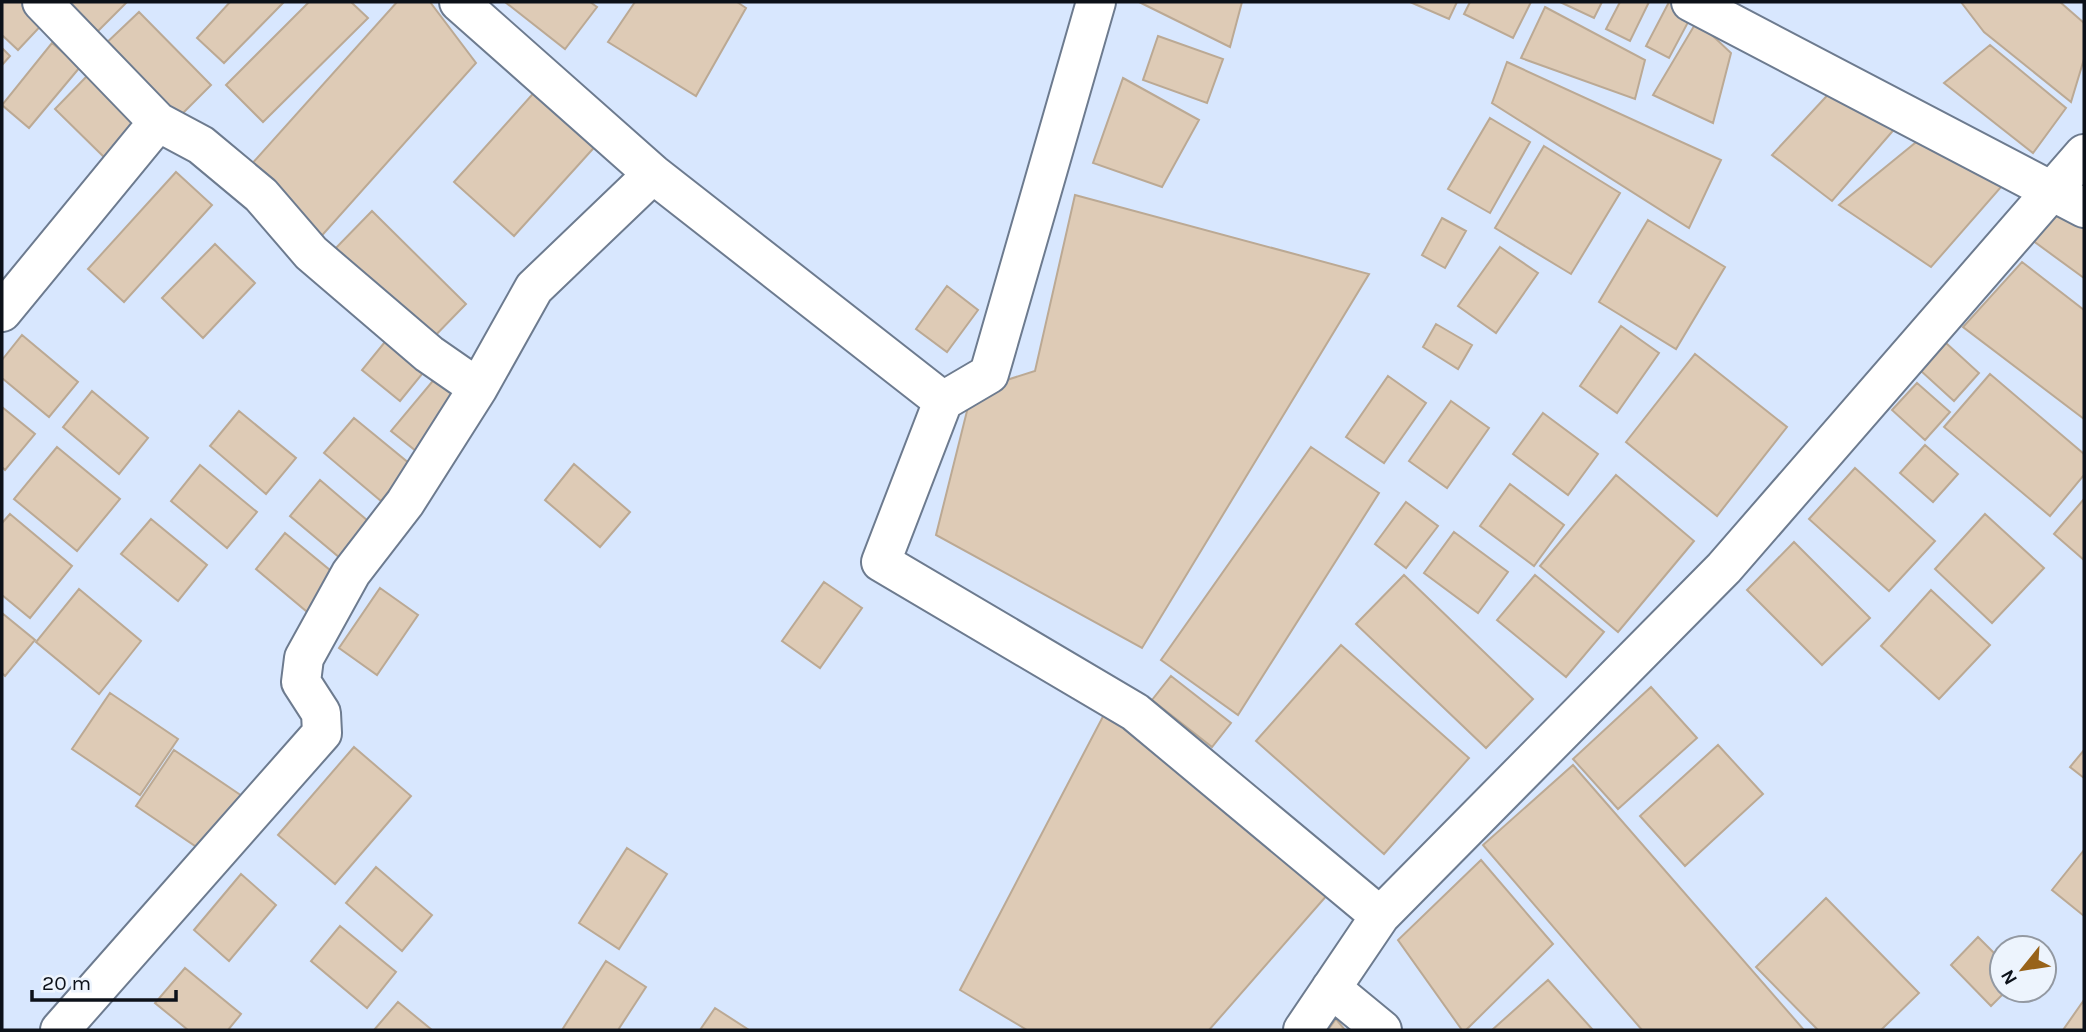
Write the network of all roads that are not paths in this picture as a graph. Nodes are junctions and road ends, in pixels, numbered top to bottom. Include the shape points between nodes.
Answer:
1 (42, 2) edge
2 (459, 2) edge
3 (1096, 2) edge
4 (1691, 2) edge
5 (158, 122) junction
6 (2084, 154) edge
7 (653, 174) junction
8 (2068, 199) edge
9 (2, 312) edge
10 (478, 388) junction
11 (943, 401) junction
12 (1380, 916) junction
13 (1331, 988) junction
14 (60, 1030) edge
15 (1303, 1030) edge
16 (1382, 1030) edge

1 - 5 street
2 - 7 street
3 - 11 street via 989,374
4 - 8 street
5 - 9 street
5 - 10 street via 201,145 261,195 311,253 429,354
6 - 8 street
7 - 10 street via 534,288
7 - 11 street
8 - 12 street via 1724,568
10 - 14 street via 405,503 351,573 304,659 301,682 321,713 322,733
11 - 12 street via 881,562 1135,712
12 - 13 street
13 - 15 street
13 - 16 street

